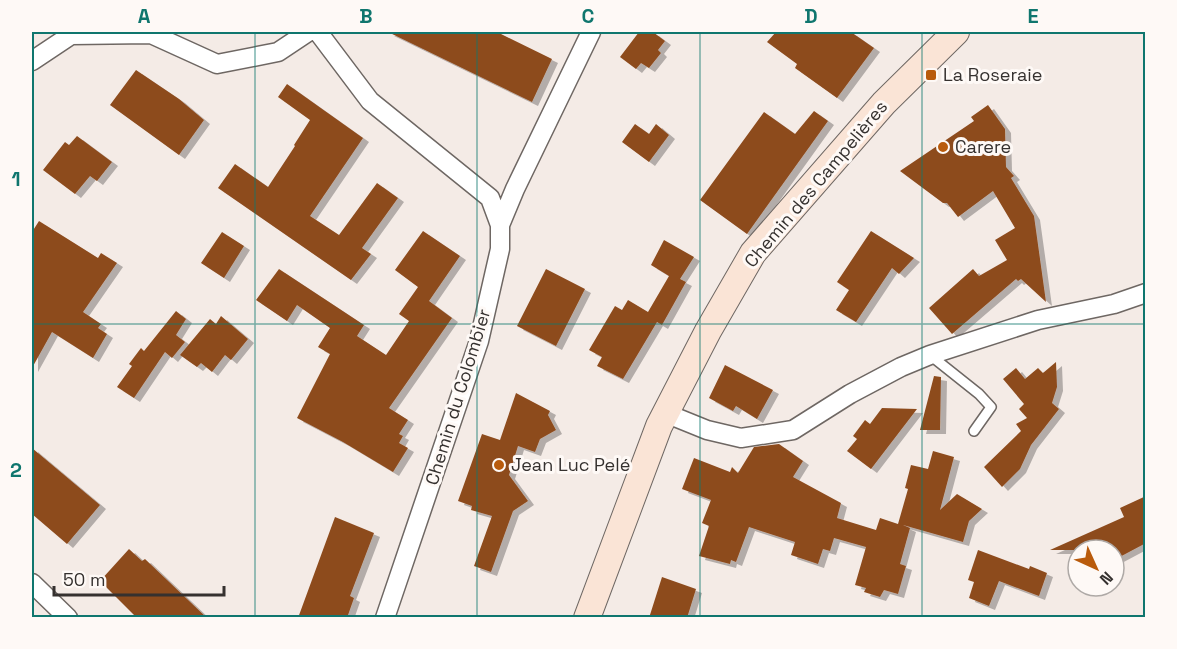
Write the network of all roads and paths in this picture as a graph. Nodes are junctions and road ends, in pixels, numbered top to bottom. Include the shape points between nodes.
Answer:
1 (308, 32) edge
2 (318, 32) edge
3 (591, 32) edge
4 (956, 32) edge
5 (32, 62) edge
6 (500, 225) junction
7 (1146, 293) edge
8 (930, 355) junction
9 (665, 413) junction
10 (974, 431) dead end
11 (32, 583) edge
12 (68, 618) edge
13 (385, 618) edge
14 (587, 618) edge

1 - 5 street via 278,52 217,64 151,34 71,35
2 - 6 street, Chemin du Colombier via 370,101 490,198
3 - 6 street
4 - 9 main road, Chemin des Campelières via 884,103 753,253
6 - 13 street, Chemin du Colombier via 500,249 479,341
7 - 8 street via 1038,320
8 - 9 street via 849,394 793,430 741,438 707,430
8 - 10 lane via 991,407
9 - 14 main road, Chemin des Campelières
11 - 12 street

